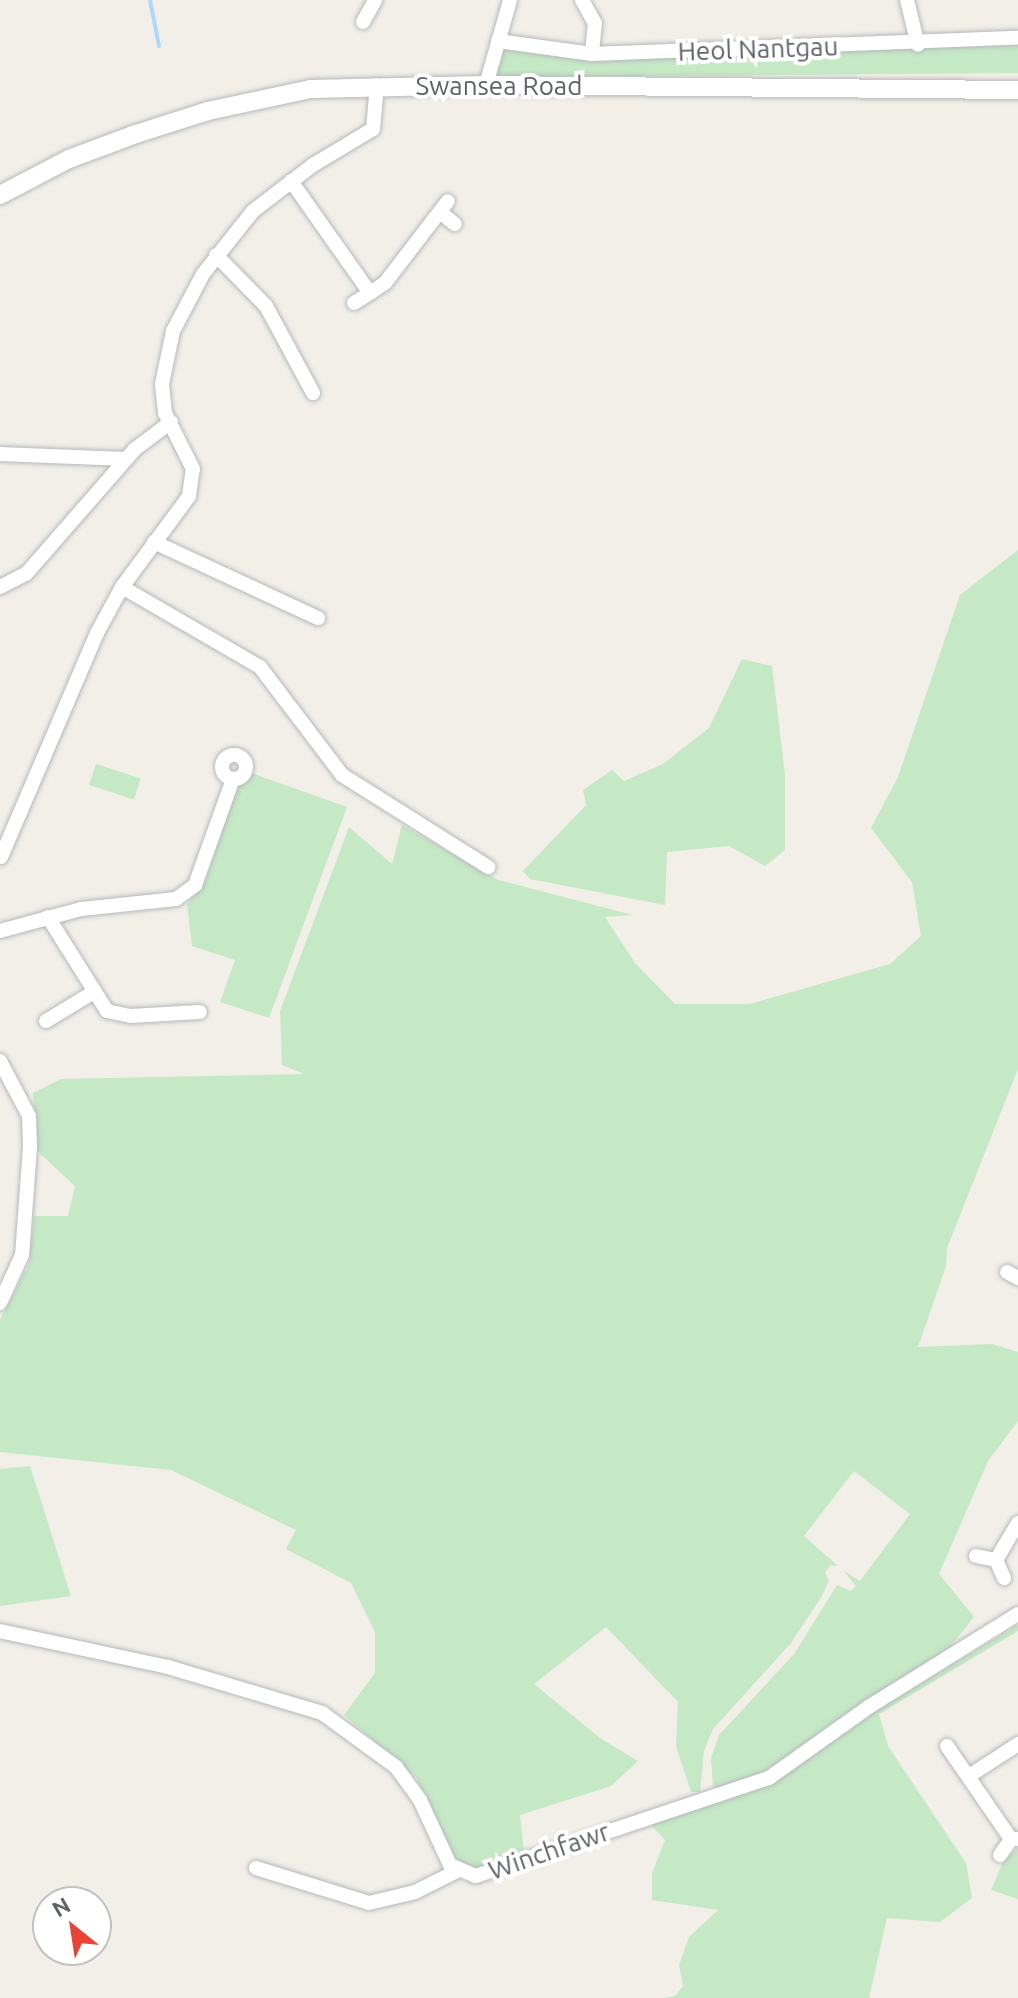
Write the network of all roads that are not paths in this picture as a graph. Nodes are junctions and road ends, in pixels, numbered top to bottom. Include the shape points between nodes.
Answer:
1 (375, 0) edge
2 (510, 0) edge
3 (582, 0) edge
4 (907, 0) edge
5 (363, 22) dead end
6 (1018, 38) edge
7 (498, 41) junction
8 (918, 45) junction
9 (592, 54) junction
10 (377, 85) junction
11 (486, 85) junction
12 (1018, 90) edge
13 (291, 181) junction
14 (0, 195) edge
15 (455, 224) dead end
16 (216, 255) junction
17 (370, 293) junction
18 (354, 303) dead end
19 (313, 393) dead end
20 (171, 422) junction
21 (0, 454) edge
22 (126, 459) junction
23 (154, 542) junction
24 (0, 587) edge
25 (122, 587) junction
26 (318, 618) dead end
27 (233, 779) dead end
28 (1, 857) edge
29 (488, 867) dead end
30 (48, 917) junction
31 (0, 931) edge
32 (92, 993) junction
33 (200, 1012) dead end
34 (46, 1021) dead end
35 (0, 1061) edge
36 (0, 1303) edge
37 (1018, 1523) edge
38 (976, 1556) dead end
39 (996, 1560) junction
40 (1004, 1578) dead end
41 (1018, 1614) edge
42 (0, 1631) edge
43 (1018, 1744) edge
44 (947, 1746) dead end
45 (969, 1776) junction
46 (1014, 1839) edge
47 (1000, 1855) dead end
48 (256, 1868) dead end
49 (457, 1871) junction

1 - 5 street
2 - 7 street
3 - 9 street via 595,23
4 - 8 street
6 - 8 street, Heol Nantgau
7 - 9 street, Heol Nantgau
7 - 11 street
8 - 9 street, Heol Nantgau
10 - 11 street, Swansea Road
10 - 13 street via 373,129
10 - 14 street, Swansea Road via 311,89 208,111 69,159
11 - 12 street, Swansea Road
13 - 16 street via 253,211
13 - 17 street
15 - 17 street via 444,207 385,283
16 - 19 street via 266,306
16 - 20 street via 163,358 164,404
17 - 18 street
20 - 22 street
20 - 23 street via 194,480 189,496
21 - 22 street
22 - 24 street via 26,574
23 - 25 street
23 - 26 street
25 - 28 street
25 - 29 street via 260,667 342,775
27 - 30 street via 195,885 176,899
30 - 31 street
30 - 32 street
32 - 33 street via 107,1011 130,1016
32 - 34 street
35 - 36 street via 29,1116 22,1255
37 - 39 street
38 - 39 street
39 - 40 street
41 - 49 street, Winchfawr via 870,1706 769,1778 498,1870 476,1876
42 - 49 street, Winchfawr via 168,1667 322,1713 377,1750 403,1775
43 - 45 street
44 - 45 street
45 - 46 street
46 - 47 street
48 - 49 street via 369,1903 415,1892

